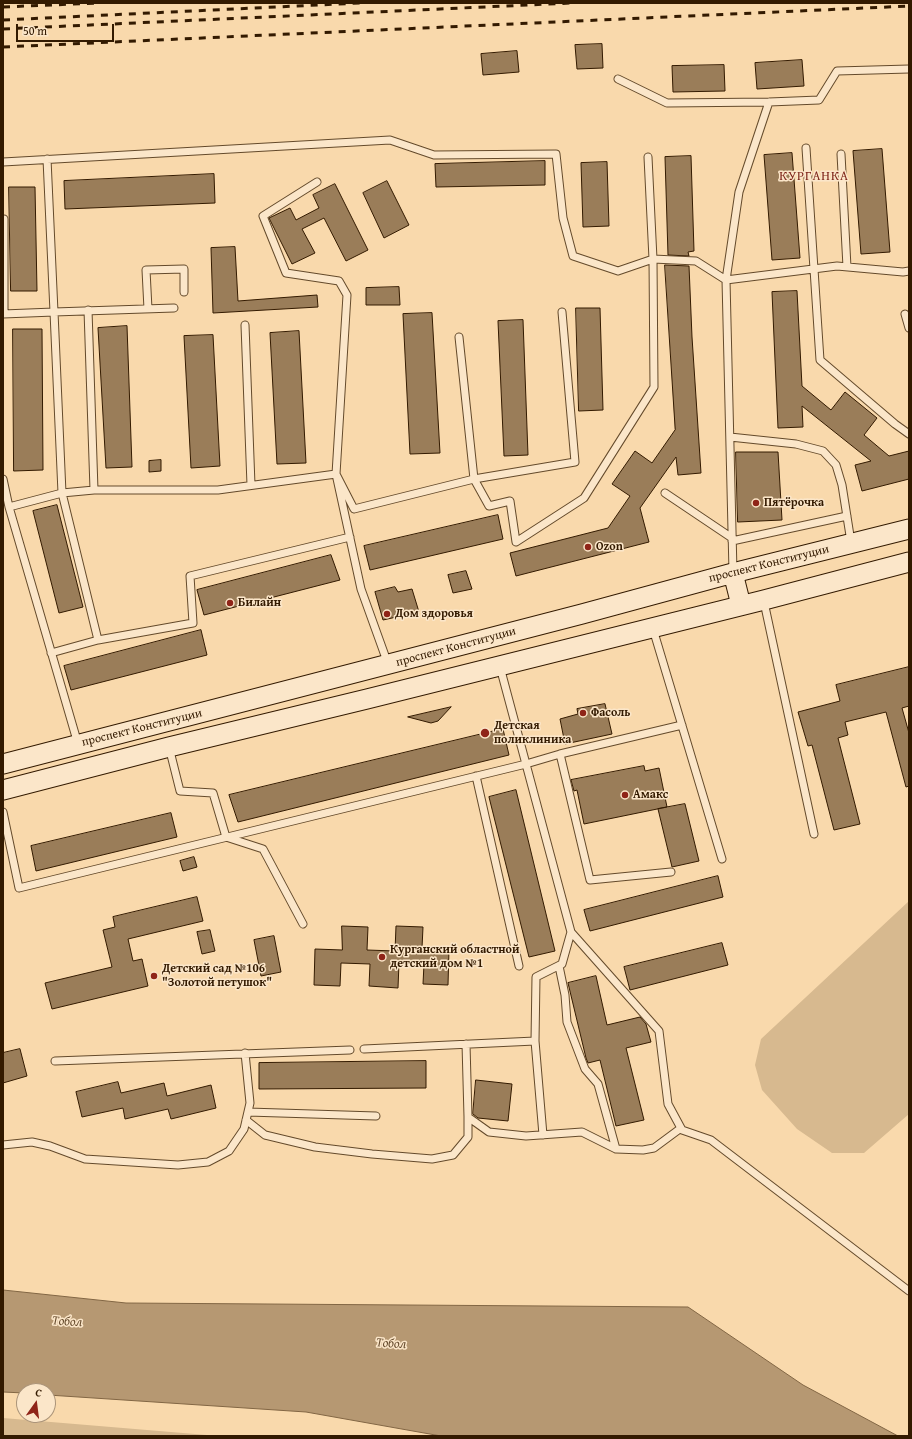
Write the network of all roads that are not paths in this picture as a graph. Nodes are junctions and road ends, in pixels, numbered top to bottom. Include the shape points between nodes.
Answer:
1 (909, 69) edge
2 (618, 79) dead end
3 (769, 102) junction
4 (806, 148) dead end
5 (841, 154) dead end
6 (648, 157) dead end
7 (47, 159) junction
8 (3, 162) edge
9 (317, 182) dead end
10 (4, 219) dead end
11 (653, 259) junction
12 (847, 267) junction
13 (814, 269) junction
14 (909, 271) edge
15 (726, 280) junction
16 (184, 292) dead end
17 (174, 308) dead end
18 (148, 309) junction
19 (88, 310) junction
20 (54, 312) junction
21 (562, 312) dead end
22 (3, 314) edge
23 (905, 314) dead end
24 (246, 326) dead end
25 (909, 328) edge
26 (459, 337) dead end
27 (909, 434) edge
28 (730, 437) junction
29 (336, 474) junction
30 (3, 479) edge
31 (474, 479) junction
32 (251, 485) junction
33 (94, 490) junction
34 (62, 493) junction
35 (665, 493) dead end
36 (9, 507) junction
37 (847, 516) junction
38 (909, 529) edge
39 (350, 538) junction
40 (732, 539) junction
41 (852, 543) junction
42 (909, 562) edge
43 (733, 573) junction
44 (764, 600) junction
45 (741, 605) junction
46 (653, 627) junction
47 (517, 631) junction
48 (98, 640) junction
49 (51, 653) junction
50 (525, 659) junction
51 (388, 664) junction
52 (499, 665) junction
53 (162, 723) junction
54 (682, 725) junction
55 (78, 744) junction
56 (169, 747) junction
57 (560, 754) junction
58 (3, 764) edge
59 (526, 764) junction
60 (476, 776) junction
61 (3, 790) edge
62 (3, 812) edge
63 (814, 834) dead end
64 (226, 837) junction
65 (722, 859) dead end
66 (671, 872) dead end
67 (303, 924) dead end
68 (572, 932) junction
69 (519, 966) dead end
70 (559, 966) junction
71 (535, 1041) junction
72 (466, 1044) junction
73 (364, 1049) dead end
74 (350, 1050) dead end
75 (245, 1053) junction
76 (55, 1061) dead end
77 (248, 1112) junction
78 (376, 1116) dead end
79 (468, 1118) junction
80 (246, 1120) junction
81 (681, 1128) junction
82 (543, 1135) junction
83 (3, 1145) edge
84 (616, 1149) junction
85 (909, 1291) edge

1 - 3 lane via 837,72 819,100
2 - 3 lane via 668,103
3 - 15 lane via 739,192
4 - 13 lane
5 - 12 lane
6 - 11 lane
7 - 8 lane
7 - 11 lane via 390,140 434,155 556,154 563,218 573,256 618,271
7 - 20 lane
9 - 29 lane via 263,216 286,273 339,281 347,295
10 - 22 lane
11 - 15 lane via 696,261
11 - 31 lane via 654,387 584,498 516,542 510,501 489,506
12 - 13 lane
12 - 14 lane
13 - 15 lane
13 - 27 lane via 820,360
15 - 28 lane
16 - 18 lane via 184,270 146,270
17 - 18 lane
18 - 19 lane
19 - 20 lane
19 - 33 lane
20 - 22 lane
20 - 34 lane
21 - 31 lane via 575,462
23 - 25 lane
24 - 32 lane
26 - 31 lane
28 - 37 lane via 796,444 823,452 836,465
28 - 40 lane
29 - 31 lane via 354,509
29 - 32 lane
29 - 39 lane
30 - 36 lane
32 - 33 lane via 218,490
33 - 34 lane
34 - 36 lane
34 - 48 lane
35 - 40 lane
36 - 49 lane
37 - 40 lane
37 - 41 lane
38 - 41 main road, проспект Конституции
39 - 48 lane via 190,576 193,623
39 - 51 lane via 361,589
40 - 43 lane
41 - 43 main road, проспект Конституции
42 - 44 main road, проспект Конституции
43 - 45 main road
43 - 47 main road, проспект Конституции
44 - 45 main road, проспект Конституции
44 - 63 lane
45 - 46 main road, проспект Конституции
46 - 50 main road, проспект Конституции
46 - 54 lane
47 - 50 main road
47 - 51 main road, проспект Конституции
48 - 49 lane
49 - 55 lane
50 - 52 main road, проспект Конституции
51 - 53 main road, проспект Конституции
52 - 56 main road, проспект Конституции
52 - 59 lane
53 - 55 main road, проспект Конституции
53 - 56 main road
54 - 57 lane
54 - 65 lane
55 - 58 main road, проспект Конституции
56 - 61 main road, проспект Конституции
56 - 64 lane via 180,792 213,792
57 - 59 lane
57 - 66 lane via 590,880
59 - 60 lane
59 - 68 lane
60 - 64 lane
60 - 69 lane
62 - 64 lane via 19,888
64 - 67 lane via 263,849
68 - 70 lane via 562,964
68 - 81 lane via 659,1031 668,1104
70 - 71 lane via 536,977
70 - 84 lane via 567,1022 585,1069 598,1084
71 - 72 lane
71 - 82 lane
72 - 73 lane
72 - 79 lane
74 - 75 lane
75 - 76 lane
75 - 77 lane via 250,1103
77 - 78 lane
77 - 80 lane
79 - 80 lane via 468,1137 453,1155 432,1159 315,1147 265,1135
79 - 82 lane via 489,1132
80 - 83 lane via 244,1129 229,1152 208,1162 178,1165 85,1159 32,1142
81 - 84 lane via 654,1148
81 - 85 lane via 711,1140
82 - 84 lane via 582,1132

